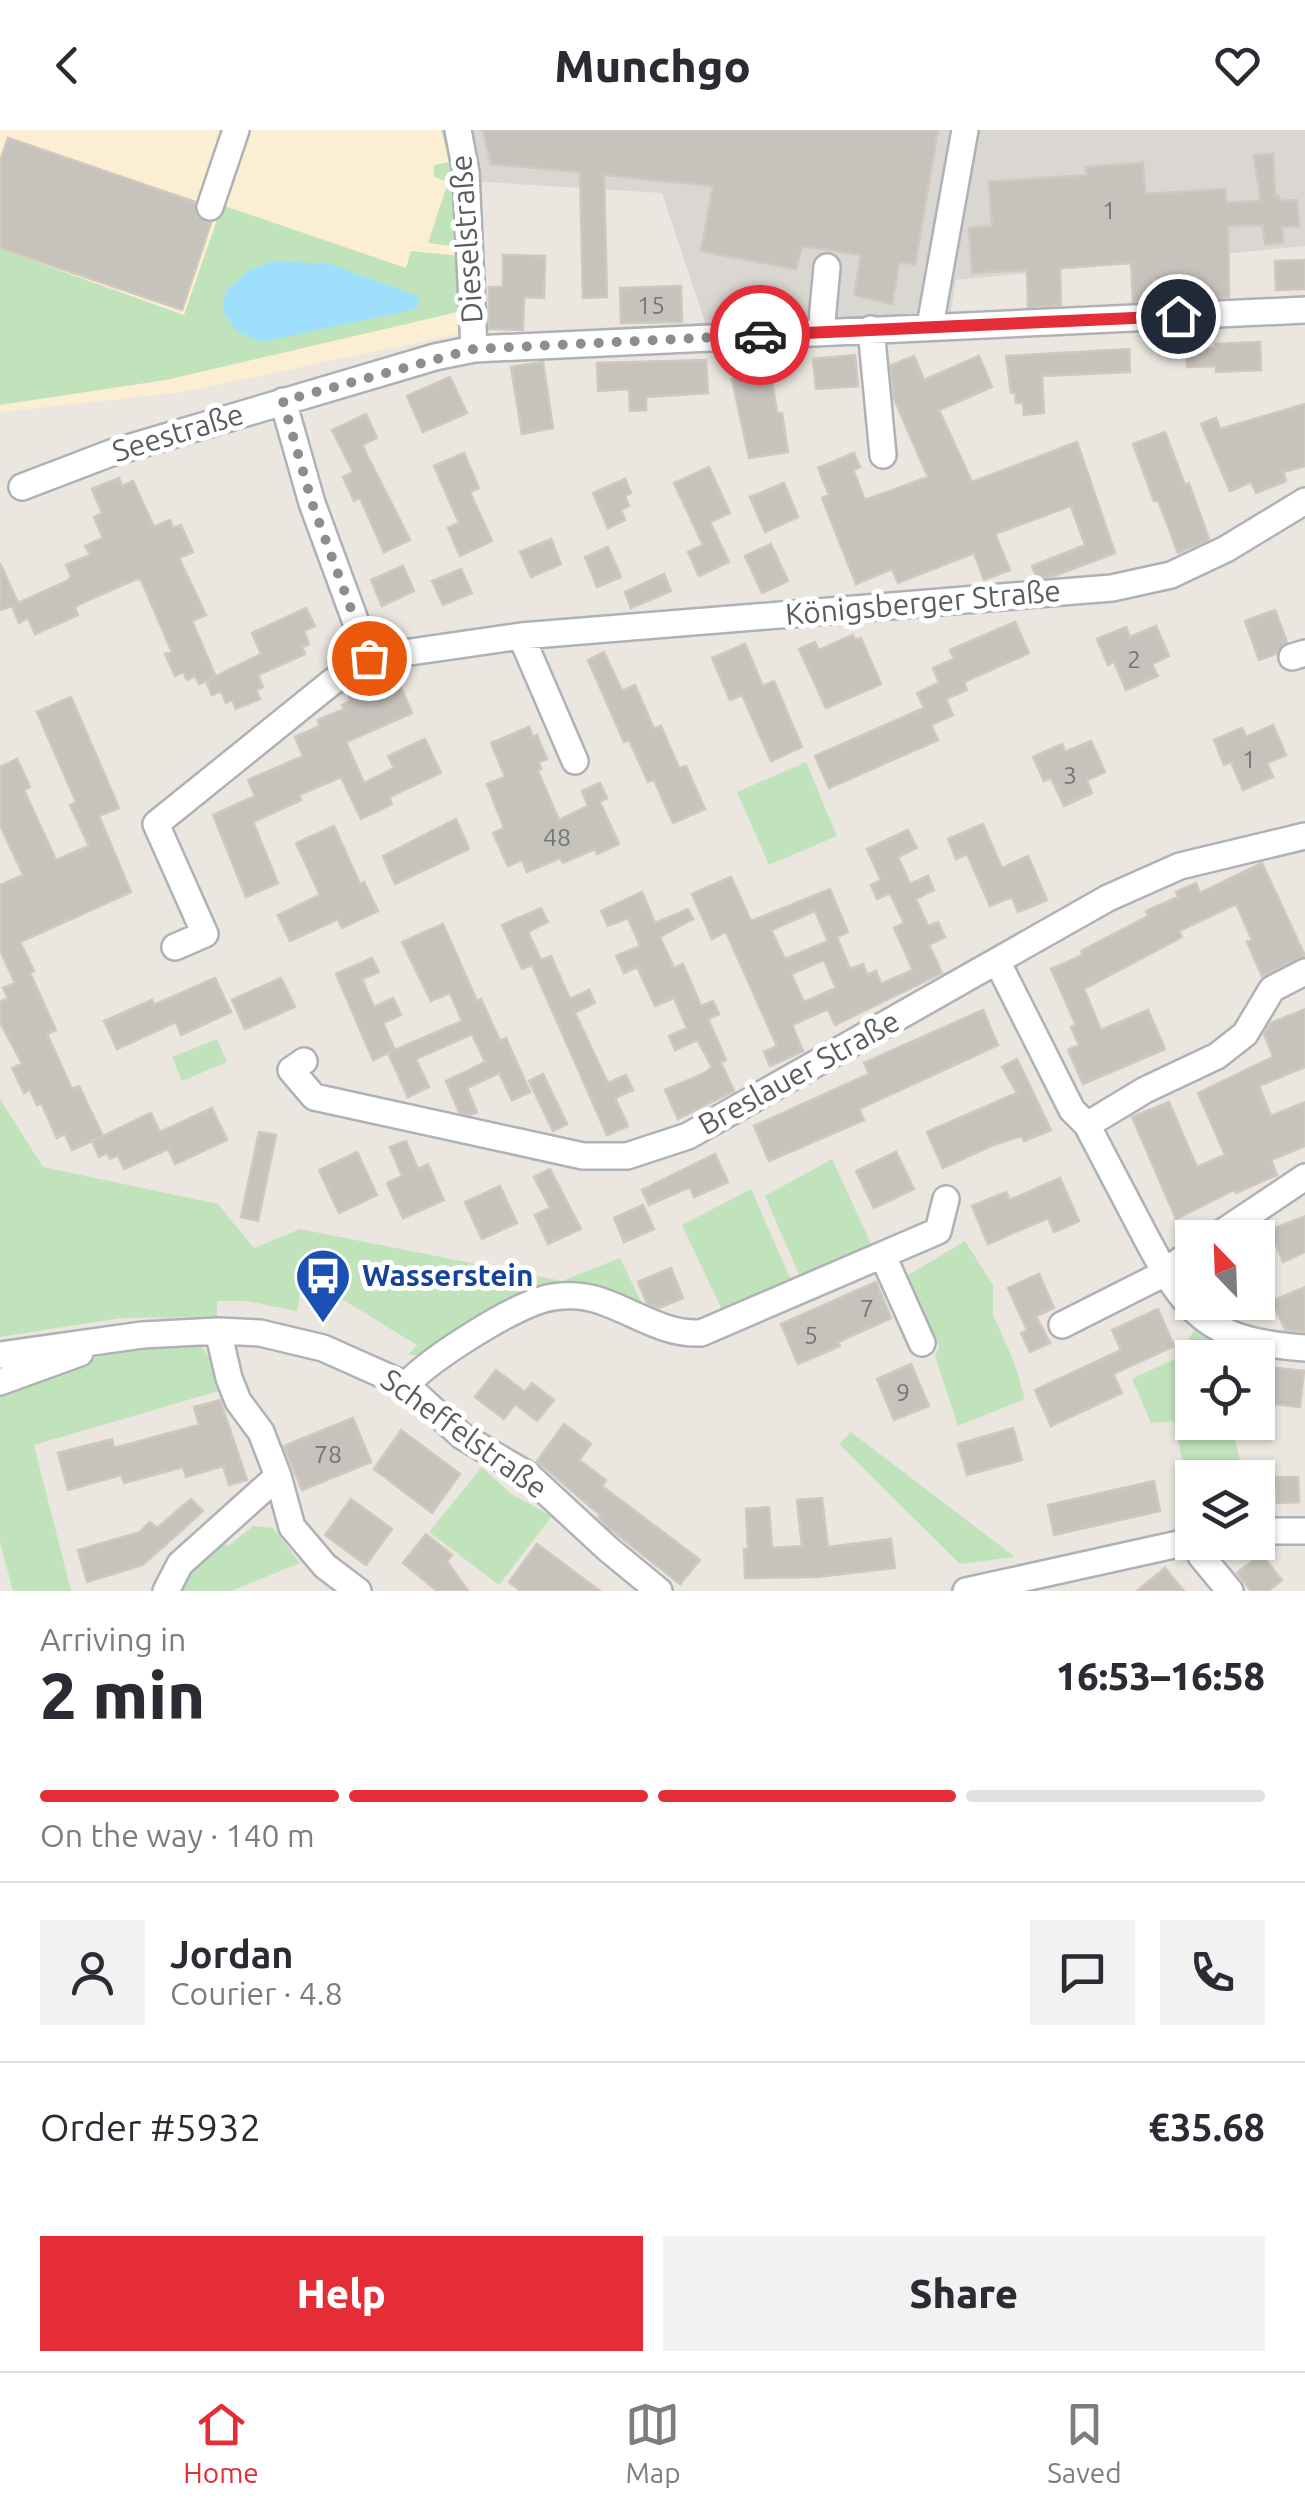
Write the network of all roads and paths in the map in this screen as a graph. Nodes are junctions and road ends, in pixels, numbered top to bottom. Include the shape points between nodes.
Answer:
1 (236, 130) edge
2 (458, 130) edge
3 (965, 130) edge
4 (210, 207) dead end
5 (827, 268) dead end
6 (1305, 310) edge
7 (930, 326) junction
8 (871, 330) junction
9 (820, 332) junction
10 (474, 349) junction
11 (283, 401) junction
12 (883, 455) dead end
13 (22, 487) dead end
14 (1305, 501) edge
15 (520, 636) junction
16 (369, 658) junction
17 (576, 761) dead end
18 (1305, 836) edge
19 (175, 947) dead end
20 (997, 960) junction
21 (1305, 972) edge
22 (304, 1061) dead end
23 (1087, 1124) junction
24 (1305, 1176) edge
25 (946, 1199) dead end
26 (1240, 1220) edge
27 (883, 1256) junction
28 (1175, 1265) edge
29 (1165, 1273) junction
30 (1062, 1325) dead end
31 (218, 1331) junction
32 (121, 1338) junction
33 (922, 1343) dead end
34 (1305, 1348) edge
35 (0, 1355) edge
36 (0, 1382) edge
37 (406, 1385) junction
38 (278, 1476) junction
39 (1275, 1531) edge
40 (1305, 1531) edge
41 (1175, 1546) edge
42 (1204, 1560) edge
43 (166, 1591) edge
44 (358, 1591) edge
45 (659, 1591) edge
46 (966, 1591) edge
47 (1230, 1591) edge

1 - 4 street
2 - 10 street, Dieselstraße
3 - 7 street
5 - 9 street
6 - 7 street, Seestraße
7 - 8 street, Seestraße
8 - 9 street, Seestraße
8 - 12 street
9 - 10 street, Seestraße
10 - 11 street, Seestraße
11 - 13 street, Seestraße
11 - 16 street
14 - 15 street, Königsberger Straße via 1171,575 1112,588
15 - 16 street, Königsberger Straße
15 - 17 street
16 - 19 street, Königsberger Straße via 156,824 205,934
18 - 20 street, Breslauer Straße via 1169,870
20 - 22 street, Breslauer Straße via 688,1136 627,1156 583,1156 314,1097 290,1070
20 - 23 street via 1072,1110
21 - 23 street via 1272,989 1245,1034 1217,1056
23 - 29 street
24 - 26 street
25 - 27 street via 938,1231
27 - 33 street
27 - 37 street via 702,1333 669,1329 586,1297 546,1298 450,1351
28 - 29 street
29 - 30 street
29 - 34 street via 1204,1319 1250,1341
31 - 32 street, Scheffelstraße
31 - 37 street, Scheffelstraße via 294,1340
31 - 38 street via 238,1402 261,1432
32 - 35 street, Scheffelstraße
32 - 36 street, Scheffelstraße
37 - 45 street, Scheffelstraße via 462,1436 528,1475
38 - 43 street via 180,1564
38 - 44 street via 292,1527 325,1566
39 - 40 street
41 - 46 street
42 - 47 street

